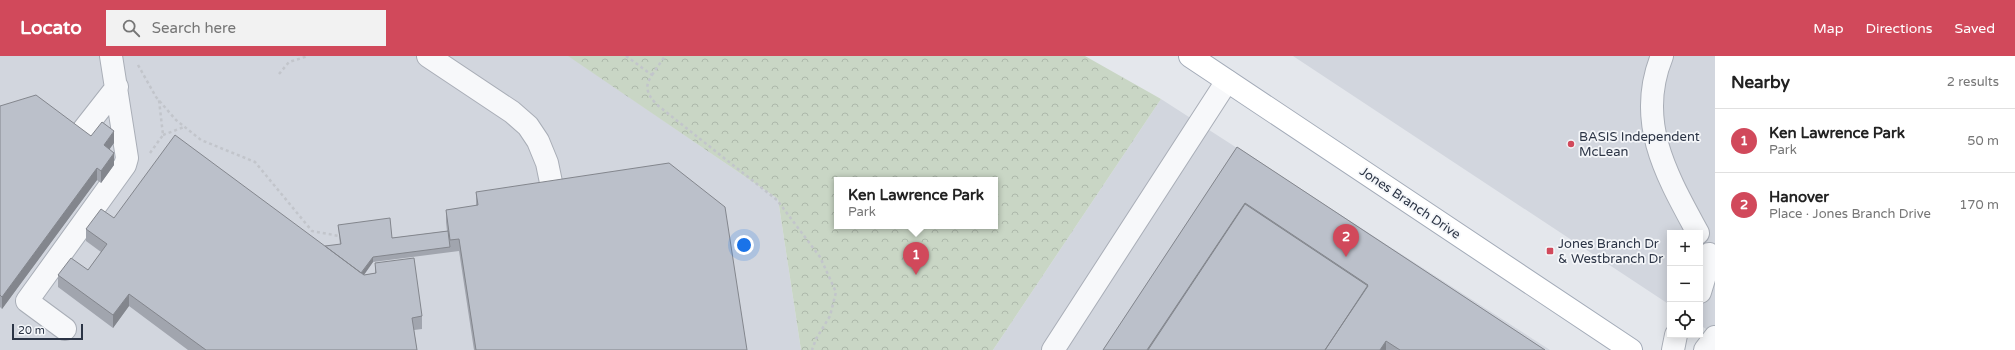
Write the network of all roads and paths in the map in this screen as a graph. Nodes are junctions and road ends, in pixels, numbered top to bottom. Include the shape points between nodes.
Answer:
1 (111, 56) edge
2 (308, 56) edge
3 (428, 56) edge
4 (626, 56) edge
5 (664, 56) edge
6 (1190, 56) edge
7 (1662, 56) edge
8 (138, 65) dead end
9 (279, 74) dead end
10 (652, 74) junction
11 (1227, 81) junction
12 (117, 87) junction
13 (184, 127) junction
14 (163, 135) dead end
15 (77, 138) edge
16 (552, 192) edge
17 (1696, 230) edge
18 (339, 236) edge
19 (1708, 250) edge
20 (1703, 282) edge
21 (65, 329) dead end
22 (1715, 337) edge
23 (1675, 338) edge
24 (812, 350) edge
25 (1053, 350) edge
26 (1631, 350) edge
27 (1672, 350) edge
28 (1705, 350) edge

1 - 12 lane
2 - 9 path via 289,62
3 - 16 lane via 512,112 528,126 538,141 547,163
4 - 10 path
5 - 10 path
6 - 11 main road, Jones Branch Drive
7 - 17 lane via 1653,90 1652,118 1656,146 1666,174
8 - 13 path via 156,97
10 - 24 path via 647,90 656,104 777,200 820,257 836,292 830,316
11 - 25 lane
11 - 26 main road, Jones Branch Drive
12 - 15 lane
12 - 21 lane via 127,158 125,165 28,301
13 - 14 path
13 - 18 path via 201,140 255,162 312,230
19 - 20 lane
22 - 28 lane
23 - 27 lane

